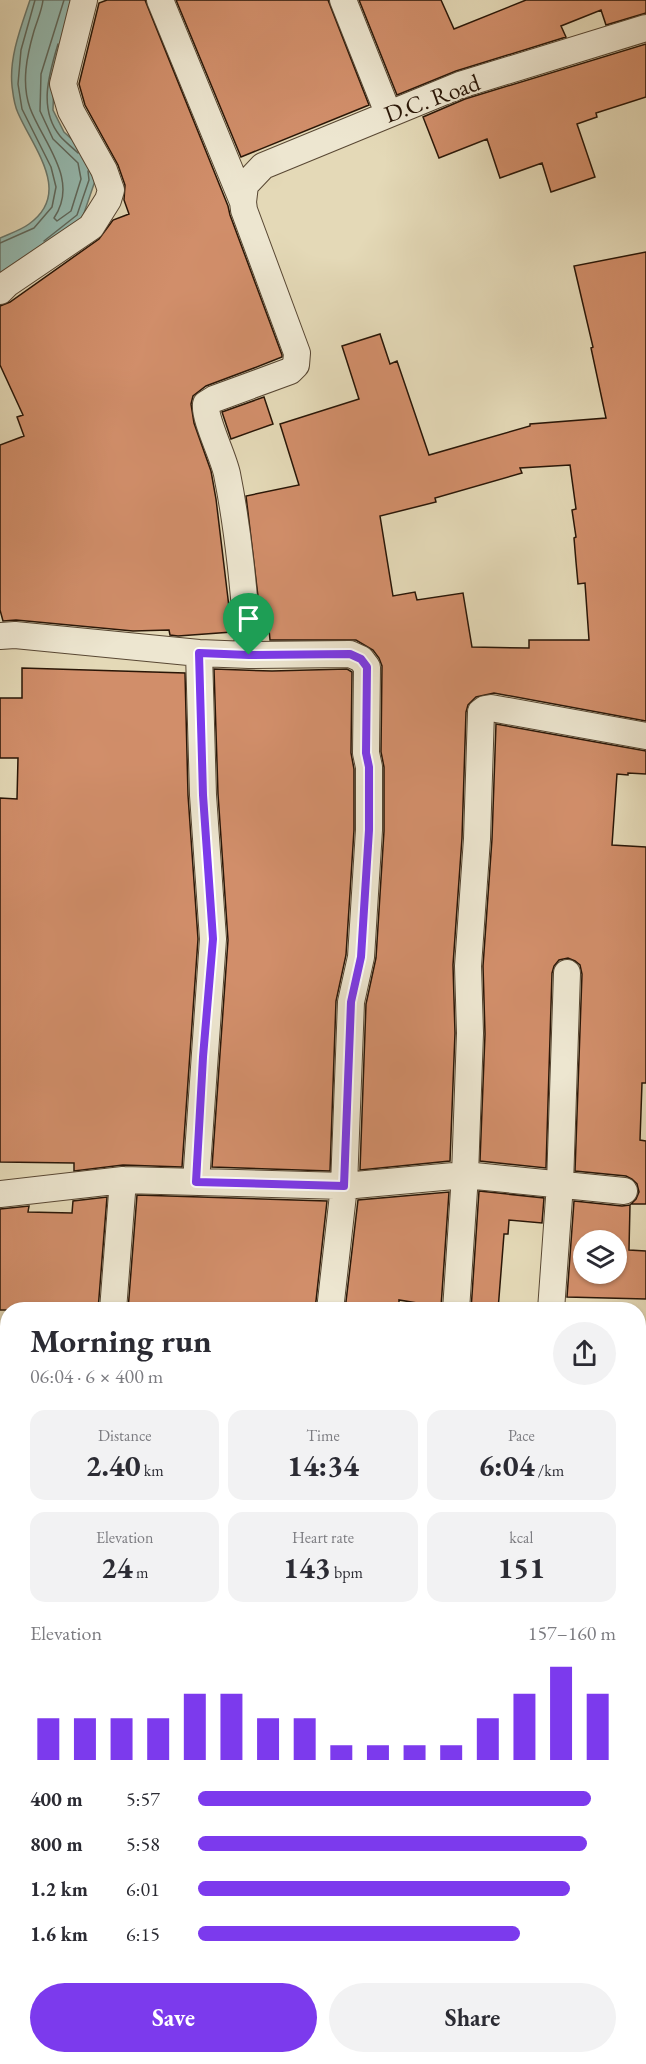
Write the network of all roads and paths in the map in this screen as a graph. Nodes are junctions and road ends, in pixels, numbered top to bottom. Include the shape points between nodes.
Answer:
1 (84, 0) edge
2 (160, 0) edge
3 (344, 0) edge
4 (646, 28) edge
5 (388, 113) junction
6 (243, 202) junction
7 (0, 291) edge
8 (0, 636) edge
9 (199, 653) junction
10 (249, 655) junction
11 (646, 736) edge
12 (567, 974) dead end
13 (465, 1174) junction
14 (123, 1180) junction
15 (196, 1182) junction
16 (560, 1184) junction
17 (344, 1186) junction
18 (624, 1191) dead end
19 (0, 1194) edge
20 (114, 1302) edge
21 (331, 1302) edge
22 (457, 1302) edge
23 (552, 1302) edge

1 - 7 street via 63,84 75,119 111,190 92,227
2 - 6 street
3 - 5 street
4 - 5 street, D.C. Road via 460,85
5 - 6 street, D.C. Road via 263,166 245,185
6 - 10 street via 298,360 290,371 206,404 226,470 237,526
8 - 9 street
9 - 10 street
9 - 15 street via 213,939
10 - 17 street via 350,654 367,667 369,830 361,957 351,1002
11 - 13 street via 491,708 481,712 468,966
12 - 16 street
13 - 16 street
13 - 17 street
13 - 22 street
14 - 15 street
14 - 19 street
14 - 20 street
15 - 17 street
16 - 18 street
16 - 23 street
17 - 21 street

